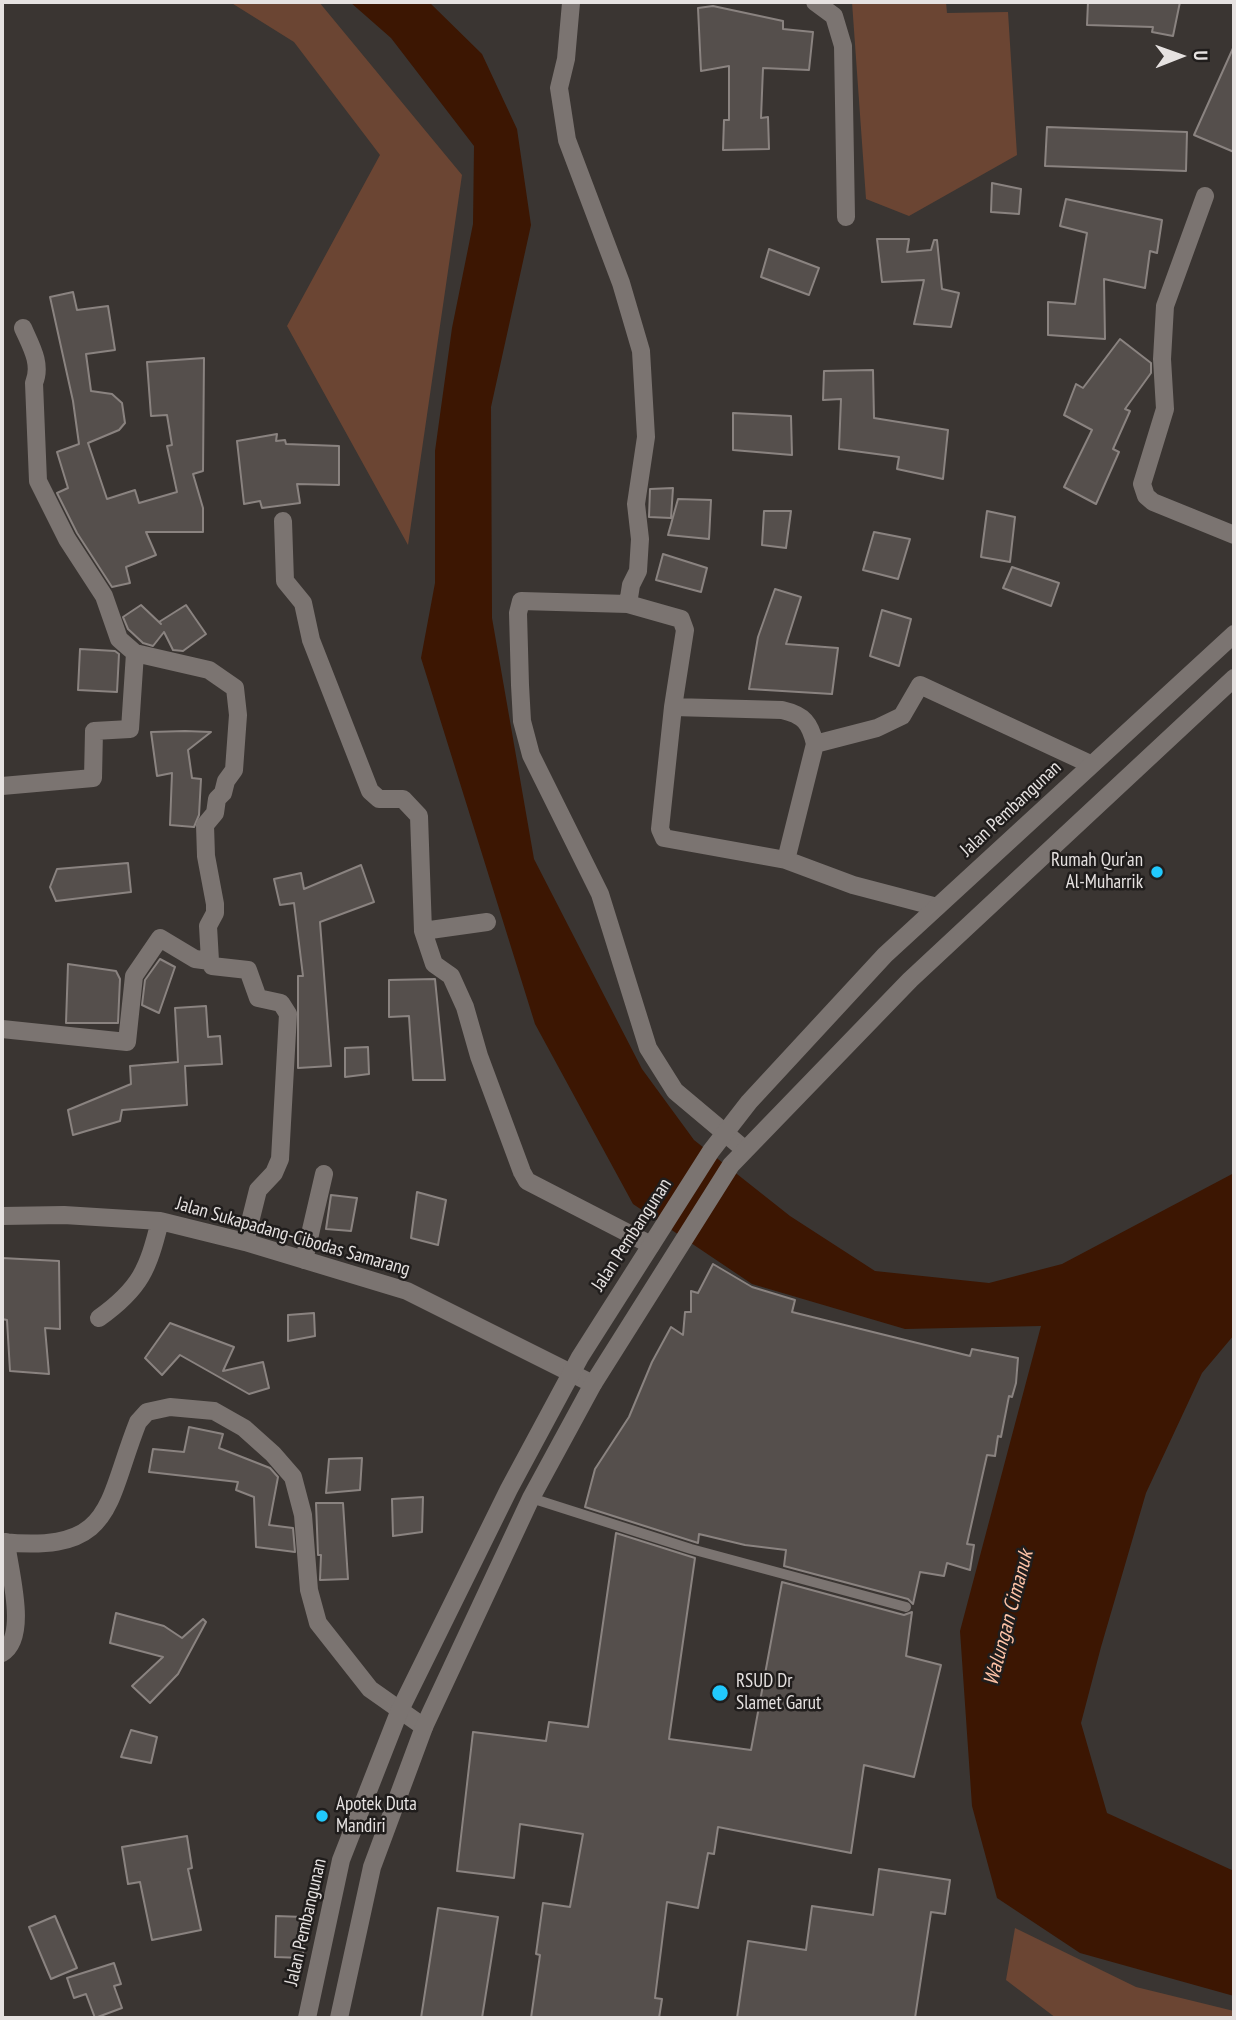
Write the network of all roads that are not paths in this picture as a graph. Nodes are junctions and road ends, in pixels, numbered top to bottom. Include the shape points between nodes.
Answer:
1 (815, 2) edge
2 (571, 3) edge
3 (1205, 197) dead end
4 (846, 217) dead end
5 (23, 328) dead end
6 (283, 521) dead end
7 (1234, 535) edge
8 (628, 604) junction
9 (1234, 634) edge
10 (135, 653) junction
11 (1234, 678) edge
12 (673, 707) junction
13 (815, 744) junction
14 (1090, 764) junction
15 (2, 786) edge
16 (786, 860) junction
17 (937, 907) junction
18 (487, 922) dead end
19 (423, 931) junction
20 (210, 961) junction
21 (2, 1029) edge
22 (724, 1134) junction
23 (744, 1149) junction
24 (324, 1174) dead end
25 (2, 1216) edge
26 (160, 1221) junction
27 (656, 1237) junction
28 (245, 1242) junction
29 (304, 1260) junction
30 (99, 1318) dead end
31 (572, 1371) junction
32 (593, 1384) junction
33 (531, 1498) junction
34 (4, 1542) edge
35 (906, 1607) dead end
36 (2, 1653) edge
37 (399, 1712) junction
38 (424, 1727) junction
39 (307, 2018) edge
40 (339, 2018) edge

1 - 4 street via 834,16 843,46
2 - 8 street via 559,88 567,140 621,283 641,351 646,437 636,504 638,571
3 - 7 street via 1165,306 1165,409 1142,484 1153,502
5 - 10 street via 38,373 34,383 38,481 67,539 104,596 119,639
6 - 19 street via 285,581 303,603 311,640 370,791 379,799 403,799 419,816
8 - 12 street via 685,624
8 - 22 street via 521,601 522,721 531,755 600,894 648,1048 675,1091
9 - 14 street, Jalan Pembangunan
10 - 15 street via 130,729 94,731 93,778
10 - 20 street via 209,670 235,688 234,770 205,825 215,904 208,926
11 - 23 street via 910,980
12 - 13 street via 799,713 810,725
12 - 16 street via 660,817 664,838
13 - 14 street via 877,728 902,716 920,685
13 - 16 street
14 - 17 street, Jalan Pembangunan
16 - 17 street via 853,885
17 - 22 street, Jalan Pembangunan via 885,955
18 - 19 street
19 - 27 street via 434,964 451,976 465,1007 483,1068 527,1181
20 - 21 street via 195,959 160,938 134,976 127,1042
20 - 28 street via 212,966 248,970 258,998 281,1003 288,1014 280,1159 258,1190
22 - 23 street
22 - 27 street, Jalan Pembangunan
23 - 32 street
24 - 29 street
25 - 26 street, Jalan Sukapadang-Cibodas Samarang
26 - 28 street, Jalan Sukapadang-Cibodas Samarang
26 - 30 street via 137,1285
27 - 31 street, Jalan Pembangunan
28 - 29 street, Jalan Sukapadang-Cibodas Samarang
29 - 31 street, Jalan Sukapadang-Cibodas Samarang via 407,1291
31 - 32 street, Jalan Sukapadang-Cibodas Samarang
31 - 37 street, Jalan Pembangunan
32 - 33 street
33 - 35 lane via 691,1549
33 - 38 street
34 - 36 street via 17,1632
34 - 37 street via 56,1541 85,1534 108,1508 138,1422 147,1412 170,1407 214,1411 244,1428 293,1477 318,1623 370,1689
37 - 38 street
37 - 39 street, Jalan Pembangunan via 341,1860
38 - 40 street via 372,1867

